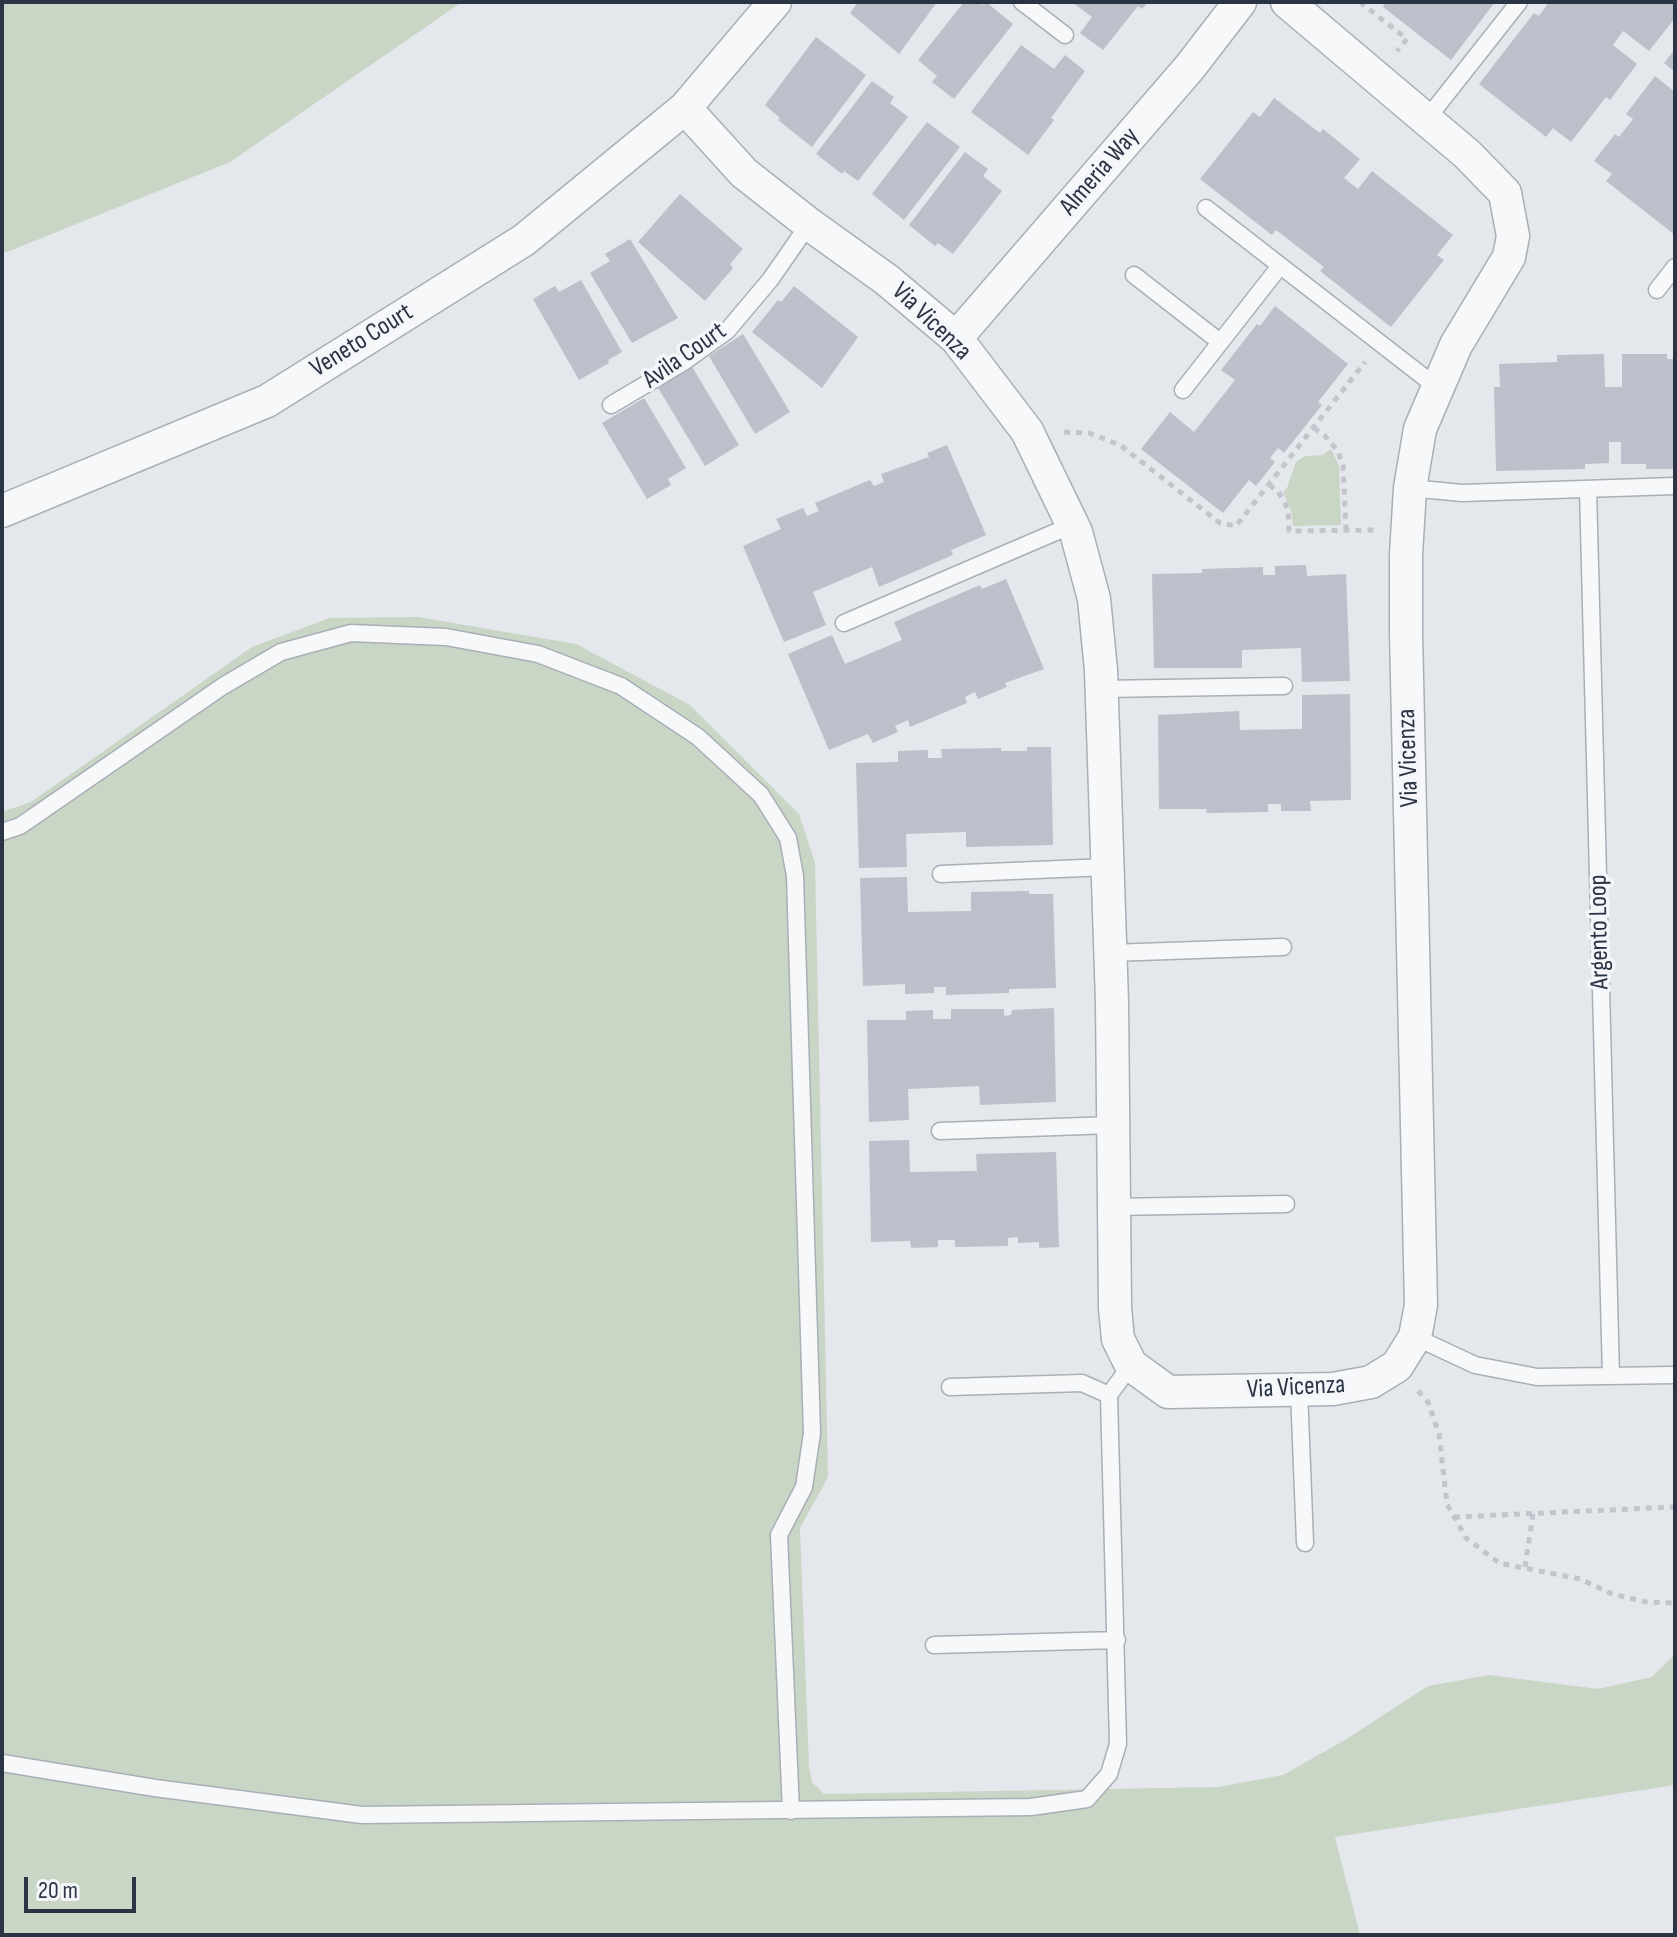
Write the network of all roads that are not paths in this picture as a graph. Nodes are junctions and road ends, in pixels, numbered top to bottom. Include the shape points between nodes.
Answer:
1 (775, 2) edge
2 (1022, 2) edge
3 (1240, 2) edge
4 (1287, 2) edge
5 (1519, 2) edge
6 (1065, 35) dead end
7 (685, 108) junction
8 (1426, 120) junction
9 (1206, 208) dead end
10 (809, 224) junction
11 (1280, 266) junction
12 (1675, 267) edge
13 (1134, 275) dead end
14 (1657, 290) dead end
15 (956, 338) junction
16 (1220, 342) junction
17 (1438, 388) junction
18 (1183, 390) dead end
19 (611, 405) dead end
20 (1675, 486) edge
21 (1410, 488) junction
22 (1588, 489) junction
23 (2, 511) edge
24 (1072, 525) junction
25 (844, 623) dead end
26 (1284, 686) dead end
27 (1102, 689) junction
28 (2, 832) edge
29 (1107, 867) junction
30 (941, 874) dead end
31 (1283, 947) dead end
32 (1110, 953) junction
33 (1113, 1125) junction
34 (940, 1131) dead end
35 (1286, 1204) dead end
36 (1114, 1207) junction
37 (1415, 1337) junction
38 (1131, 1365) junction
39 (1675, 1375) edge
40 (1611, 1376) junction
41 (950, 1387) dead end
42 (1299, 1390) junction
43 (1109, 1395) junction
44 (1305, 1543) dead end
45 (1117, 1640) junction
46 (934, 1645) dead end
47 (2, 1763) edge
48 (791, 1811) junction

1 - 7 street, Veneto Court
2 - 6 lane
3 - 15 street, Almeria Way
4 - 8 street, Via Vicenza
5 - 8 lane
7 - 10 street, Via Vicenza via 744,173
7 - 23 street, Veneto Court via 524,240 267,401
8 - 17 street, Via Vicenza via 1505,193 1513,236 1509,257 1456,345
9 - 11 lane
10 - 15 street, Via Vicenza
10 - 19 lane, Avila Court via 727,331
11 - 16 lane
11 - 17 lane
12 - 14 lane
13 - 16 lane
15 - 24 street, Via Vicenza via 1027,431
16 - 18 lane
17 - 21 street, Via Vicenza via 1420,429
20 - 22 lane
21 - 22 lane via 1462,493
21 - 37 street, Via Vicenza via 1408,742 1421,1305
22 - 40 lane, Argento Loop
24 - 25 lane
24 - 27 street, Via Vicenza via 1094,599
26 - 27 lane
27 - 29 street, Via Vicenza
28 - 48 lane via 20,826 281,652 351,633 446,637 538,654 621,686 698,737 761,795 788,838 795,876 812,1417 804,1487 779,1535
29 - 30 lane
29 - 32 street, Via Vicenza
31 - 32 lane
32 - 33 street, Via Vicenza
33 - 34 lane
33 - 36 street, Via Vicenza
35 - 36 lane
36 - 38 street, Via Vicenza via 1118,1339
37 - 40 lane via 1475,1365 1537,1377
37 - 42 street, Via Vicenza via 1397,1366 1371,1382
38 - 42 street, Via Vicenza via 1168,1392
38 - 43 lane
39 - 40 lane
41 - 43 lane via 1082,1383
42 - 44 lane
43 - 45 lane
45 - 46 lane
45 - 48 lane via 1118,1744 1109,1774 1087,1799 1031,1807
47 - 48 lane via 362,1815

